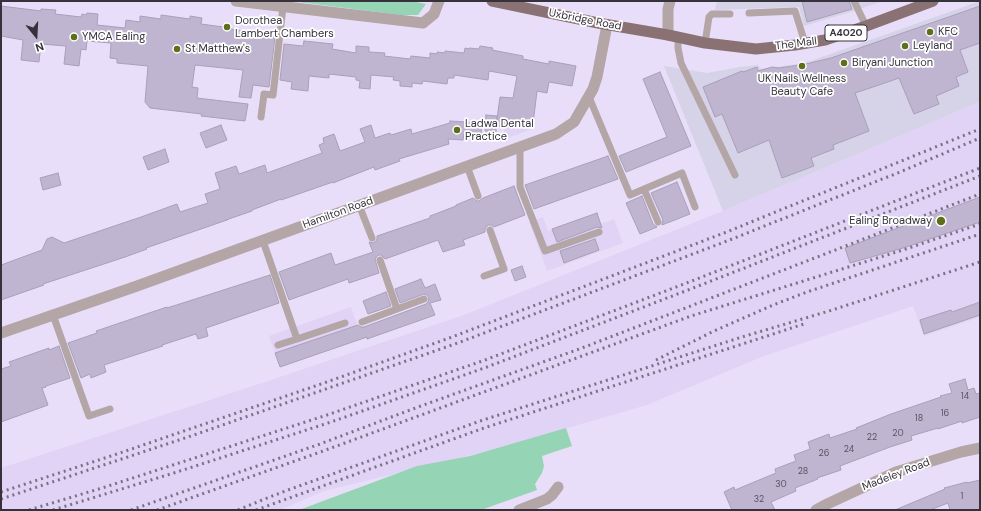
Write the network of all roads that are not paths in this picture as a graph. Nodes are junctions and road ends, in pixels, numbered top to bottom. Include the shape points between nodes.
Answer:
1 (236, 1) edge
2 (439, 1) edge
3 (492, 1) edge
4 (670, 1) edge
5 (854, 1) edge
6 (933, 1) edge
7 (283, 7) junction
8 (749, 13) dead end
9 (730, 14) dead end
10 (607, 25) junction
11 (866, 26) junction
12 (673, 36) junction
13 (705, 43) junction
14 (805, 44) junction
15 (589, 97) junction
16 (261, 117) dead end
17 (520, 148) junction
18 (467, 166) junction
19 (735, 175) dead end
20 (644, 189) junction
21 (478, 196) dead end
22 (360, 205) junction
23 (695, 207) dead end
24 (658, 222) dead end
25 (490, 230) dead end
26 (599, 232) dead end
27 (372, 238) dead end
28 (263, 241) junction
29 (380, 260) dead end
30 (484, 276) dead end
31 (424, 299) dead end
32 (397, 309) junction
33 (53, 315) junction
34 (362, 322) dead end
35 (345, 323) dead end
36 (1, 334) edge
37 (297, 339) junction
38 (278, 345) dead end
39 (110, 409) dead end
40 (980, 448) edge
41 (558, 487) dead end
42 (519, 510) edge
43 (816, 510) edge

1 - 7 street
2 - 7 street via 434,14 424,23
3 - 10 main road, Uxbridge Road / A4020
4 - 12 street via 668,9
5 - 11 lane
6 - 11 main road, The Mall / A4020
7 - 16 lane via 273,95 264,94
8 - 14 lane via 795,11
9 - 13 lane via 712,14 709,17
10 - 12 main road, Uxbridge Road / A4020
10 - 15 street, Hamilton Road via 597,77
11 - 14 main road, The Mall / A4020 via 826,40
12 - 13 main road, The Mall / A4020
12 - 19 lane via 681,63
13 - 14 main road, The Mall / A4020 via 756,49
15 - 17 street, Hamilton Road via 574,122 556,134
15 - 20 lane via 630,195
17 - 18 street, Hamilton Road
17 - 26 lane via 520,187 545,251
18 - 21 lane
18 - 22 street, Hamilton Road
20 - 23 lane via 682,174
20 - 24 lane
22 - 27 lane
22 - 28 street, Hamilton Road
25 - 30 lane via 504,269
28 - 33 street, Hamilton Road
28 - 37 lane
29 - 32 lane
31 - 32 lane
32 - 34 lane
33 - 36 street, Hamilton Road
33 - 39 lane via 89,416
35 - 37 lane
37 - 38 lane
40 - 43 street, Madeley Road via 896,472
41 - 42 street via 547,499

